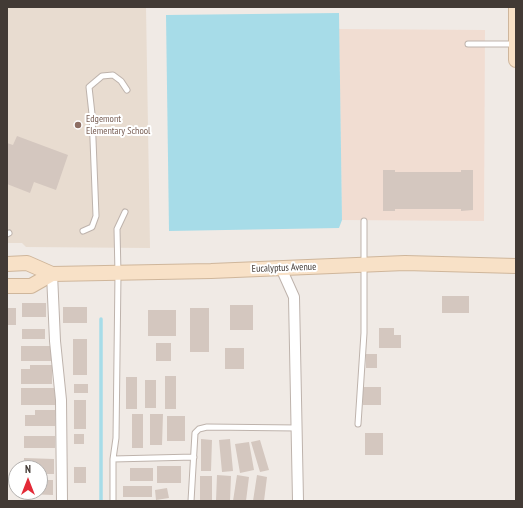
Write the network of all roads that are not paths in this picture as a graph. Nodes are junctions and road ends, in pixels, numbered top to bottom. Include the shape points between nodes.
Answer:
1 (516, 7) edge
2 (468, 44) dead end
3 (516, 44) edge
4 (516, 60) edge
5 (127, 90) dead end
6 (125, 212) dead end
7 (364, 221) dead end
8 (83, 231) dead end
9 (7, 264) edge
10 (364, 265) junction
11 (516, 266) edge
12 (281, 268) junction
13 (52, 274) junction
14 (118, 274) junction
15 (7, 286) edge
16 (358, 424) dead end
17 (297, 428) junction
18 (194, 458) junction
19 (113, 459) junction
20 (62, 501) edge
21 (113, 501) edge
22 (191, 501) edge
23 (298, 501) edge

1 - 3 main road
2 - 3 lane
3 - 4 main road
5 - 8 lane via 113,75 102,76 89,87 96,216 92,227
6 - 14 lane via 117,228
7 - 10 lane
9 - 13 main road, Eucalyptus Avenue via 27,263
10 - 11 main road, Eucalyptus Avenue via 405,263
10 - 12 main road, Eucalyptus Avenue
10 - 16 lane via 364,333
12 - 14 main road, Eucalyptus Avenue
12 - 17 street via 294,297
13 - 14 main road, Eucalyptus Avenue
13 - 15 main road, Eucalyptus Avenue via 31,286
13 - 20 street via 61,400
14 - 19 lane via 116,438
17 - 18 lane via 199,429 195,433
17 - 23 street
18 - 19 lane
18 - 22 lane
19 - 21 lane

